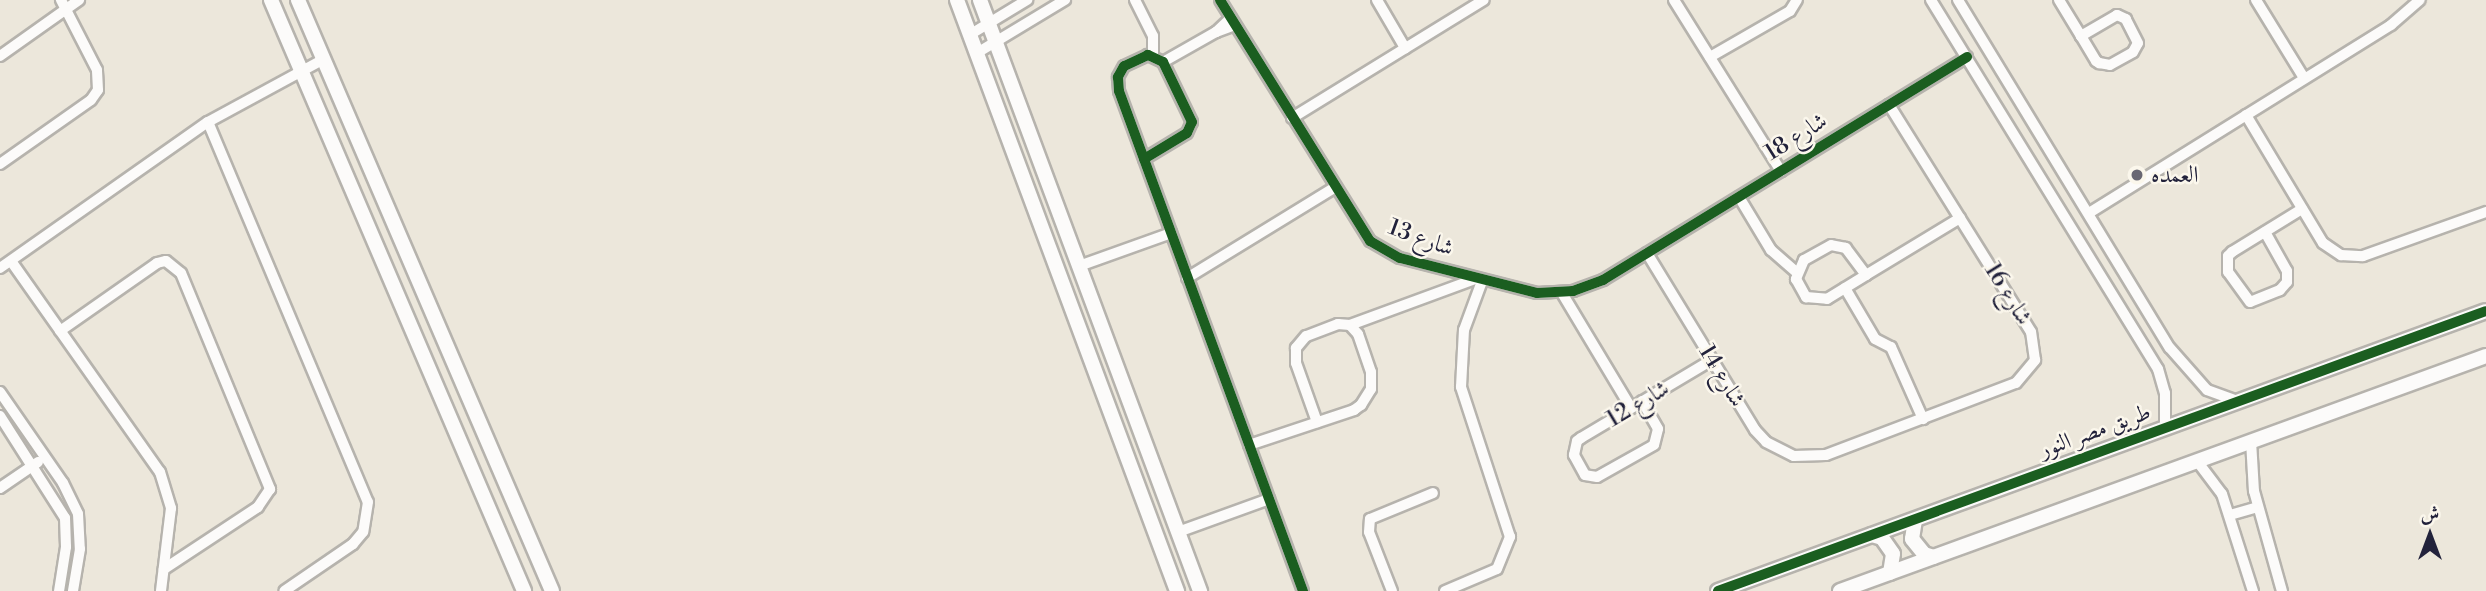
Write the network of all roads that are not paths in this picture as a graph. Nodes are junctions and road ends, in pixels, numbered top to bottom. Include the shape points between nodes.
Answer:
1 (79, 0) edge
2 (271, 0) edge
3 (298, 0) edge
4 (957, 0) edge
5 (979, 0) edge
6 (1027, 0) edge
7 (1065, 0) edge
8 (1135, 0) edge
9 (1220, 0) edge
10 (1377, 0) edge
11 (1483, 0) edge
12 (1674, 0) edge
13 (1797, 0) edge
14 (1931, 0) edge
15 (1958, 0) edge
16 (2059, 0) edge
17 (2256, 0) edge
18 (2420, 0) edge
19 (63, 5) edge
20 (1233, 21) junction
21 (988, 23) junction
22 (971, 34) junction
23 (2081, 36) junction
24 (995, 42) junction
25 (1405, 48) junction
26 (977, 53) junction
27 (1153, 55) junction
28 (0, 56) edge
29 (1967, 57) junction
30 (1710, 58) junction
31 (324, 59) junction
32 (1163, 62) junction
33 (301, 71) junction
34 (2304, 78) junction
35 (339, 97) junction
36 (1889, 105) junction
37 (317, 107) junction
38 (2246, 115) junction
39 (1292, 118) junction
40 (208, 122) junction
41 (2034, 122) junction
42 (2014, 134) junction
43 (1144, 159) junction
44 (0, 164) edge
45 (1782, 171) junction
46 (1334, 188) junction
47 (1739, 197) junction
48 (2302, 209) junction
49 (2486, 212) edge
50 (2089, 213) junction
51 (1960, 218) junction
52 (2265, 232) junction
53 (1171, 233) junction
54 (1647, 253) junction
55 (11, 261) junction
56 (1079, 265) junction
57 (0, 268) edge
58 (1796, 272) junction
59 (1866, 275) junction
60 (1187, 278) junction
61 (1478, 280) junction
62 (1845, 288) junction
63 (1562, 293) junction
64 (2486, 310) edge
65 (1350, 325) junction
66 (60, 331) junction
67 (2486, 356) edge
68 (1712, 360) junction
69 (0, 392) edge
70 (1642, 401) junction
71 (2238, 401) junction
72 (1631, 408) junction
73 (0, 416) edge
74 (1923, 419) junction
75 (1317, 422) junction
76 (2165, 428) junction
77 (2250, 441) junction
78 (1249, 445) junction
79 (1826, 455) joint
80 (46, 457) junction
81 (2197, 461) junction
82 (34, 465) junction
83 (0, 488) edge
84 (1433, 493) dead end
85 (1269, 499) junction
86 (2258, 507) junction
87 (2230, 515) junction
88 (1915, 520) junction
89 (1178, 532) junction
90 (1872, 535) junction
91 (1934, 557) junction
92 (164, 569) junction
93 (1890, 573) junction
94 (59, 591) edge
95 (73, 591) edge
96 (161, 591) edge
97 (284, 591) edge
98 (524, 591) edge
99 (552, 591) edge
100 (1177, 591) edge
101 (1200, 591) edge
102 (1303, 591) edge
103 (1392, 591) edge
104 (1445, 591) edge
105 (1718, 591) edge
106 (1840, 591) edge
107 (2253, 591) edge
108 (2281, 591) edge

1 - 19 street
2 - 33 street
3 - 31 street
4 - 22 street
5 - 21 street
6 - 21 street
7 - 24 street
8 - 27 street via 1153,36
9 - 20 street, شارع 13
10 - 25 street
11 - 25 street
12 - 30 street
13 - 30 street via 1790,10
14 - 29 street
15 - 41 street
16 - 23 street
17 - 34 street
18 - 34 street via 2391,25
19 - 28 street
19 - 44 street via 97,70 98,90 91,100
20 - 32 street
20 - 39 street, شارع 13
21 - 22 street
21 - 24 street
22 - 26 street
23 - 23 street via 2096,61 2106,66 2133,52 2138,43 2126,19 2117,15
24 - 26 street
24 - 56 street
25 - 39 street
26 - 100 street
27 - 32 street
27 - 43 street via 1124,66 1118,77
29 - 36 street, شارع 18
29 - 42 street
30 - 45 street
31 - 33 street
31 - 35 street
32 - 43 street via 1192,122 1186,133
33 - 37 street
33 - 40 street
34 - 38 street
35 - 37 street
35 - 99 street
36 - 45 street, شارع 18
36 - 51 street, شارع 16
37 - 98 street
38 - 48 street
38 - 50 street
39 - 46 street, شارع 13
40 - 55 street
40 - 97 street via 368,502 366,525 353,544
41 - 42 street
41 - 50 street
42 - 76 street via 2158,369 2165,393
43 - 53 street
45 - 47 street, شارع 18
46 - 60 street
46 - 61 street, شارع 13 via 1363,233 1380,248
47 - 54 street, شارع 18
47 - 58 street via 1771,250
48 - 49 street via 2328,248 2356,257
48 - 52 street
50 - 71 street via 2184,366 2207,390
51 - 59 street
51 - 74 street, شارع 16 via 2031,331 2035,360 2016,383
52 - 52 street via 2227,260 2228,272 2250,302 2280,290 2287,282 2287,271
53 - 56 street
53 - 60 street
54 - 63 street, شارع 13 via 1594,285
54 - 68 street, شارع 14
55 - 57 street
55 - 66 street
56 - 89 street
58 - 59 street via 1804,260 1836,244 1850,251
58 - 62 street via 1801,292 1813,300 1826,299
59 - 62 street
60 - 78 street
61 - 63 street, شارع 13 via 1537,293
61 - 65 street
61 - 104 street via 1464,330 1461,387 1510,537 1497,569
62 - 74 street via 1875,339 1891,347
63 - 72 street
64 - 71 street, طريق مصر النور
65 - 75 street via 1359,334 1371,372 1371,389 1354,410
65 - 75 street via 1338,324 1306,336 1297,348 1297,363
66 - 92 street via 163,481 171,517
66 - 92 street via 157,263 166,261 181,273 270,489 258,507
67 - 77 street
68 - 70 street, شارع 12
68 - 79 street, شارع 14 via 1766,442 1794,456
69 - 80 street
70 - 72 street, شارع 12
70 - 72 street, شارع 12 via 1658,429 1654,445 1592,477 1582,472 1574,455 1581,438
71 - 76 street, طريق مصر النور
73 - 82 street
74 - 79 street, شارع 16
75 - 78 street
76 - 88 street, طريق مصر النور
77 - 81 street
77 - 86 street
78 - 85 street
80 - 82 street
80 - 95 street via 78,514 80,549
81 - 87 street via 2214,480
81 - 91 street
82 - 83 street
82 - 94 street via 65,518
84 - 103 street via 1370,519 1368,532
85 - 89 street
85 - 102 street
86 - 87 street
86 - 108 street
87 - 107 street
88 - 90 street, طريق مصر النور
88 - 91 street via 1912,539 1924,554
89 - 101 street
90 - 93 street via 1882,538 1893,554
90 - 105 street, طريق مصر النور
91 - 93 street
92 - 96 street
93 - 106 street

